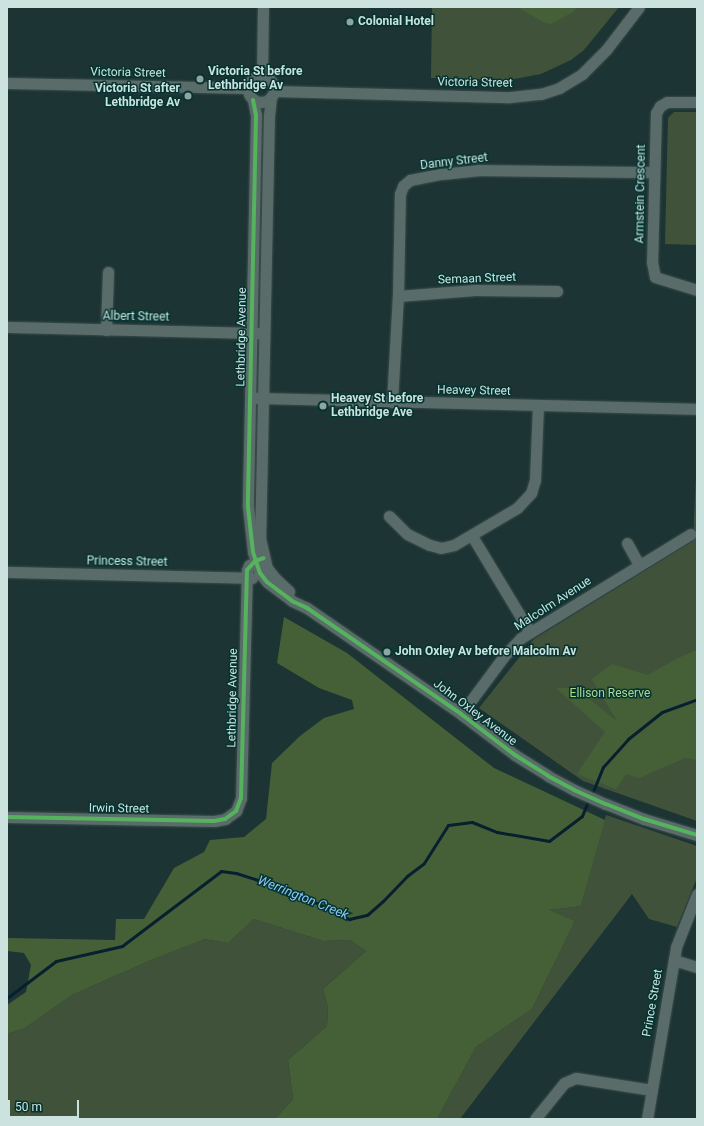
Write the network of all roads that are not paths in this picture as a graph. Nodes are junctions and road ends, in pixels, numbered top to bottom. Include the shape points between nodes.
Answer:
1 (263, 7) edge
2 (639, 7) edge
3 (262, 77) junction
4 (7, 83) edge
5 (248, 88) junction
6 (273, 94) junction
7 (253, 100) junction
8 (697, 102) edge
9 (654, 172) junction
10 (108, 272) dead end
11 (697, 290) edge
12 (557, 291) dead end
13 (398, 296) junction
14 (7, 327) edge
15 (106, 330) junction
16 (252, 333) junction
17 (264, 333) junction
18 (250, 398) junction
19 (263, 398) junction
20 (392, 402) junction
21 (538, 405) junction
22 (697, 409) edge
23 (389, 516) dead end
24 (691, 534) dead end
25 (472, 536) junction
26 (627, 543) dead end
27 (261, 565) junction
28 (639, 565) junction
29 (7, 572) edge
30 (246, 578) junction
31 (530, 632) junction
32 (461, 714) junction
33 (230, 816) joint
34 (7, 817) edge
35 (697, 835) edge
36 (697, 894) edge
37 (674, 960) junction
38 (697, 967) edge
39 (652, 1090) junction
40 (535, 1119) edge
41 (647, 1119) edge

1 - 3 street
2 - 6 street, Victoria Street via 606,50 582,74 559,88 540,94 510,97
3 - 5 street via 251,81
3 - 6 street via 272,83
4 - 5 street, Victoria Street
5 - 7 street
6 - 7 street via 262,102
6 - 17 street, Lethbridge Avenue via 269,115
7 - 16 street, Lethbridge Avenue via 256,115
8 - 9 street, Armstein Crescent via 672,101 658,108
9 - 11 street, Armstein Crescent via 652,262 655,277
9 - 13 street, Danny Street via 478,170 410,180 403,186 400,194
10 - 15 street
12 - 13 street, Semaan Street via 475,290
13 - 20 street, Danny Street
14 - 15 street, Albert Street
15 - 16 street, Albert Street
16 - 17 street, Albert Street
16 - 18 street, Lethbridge Avenue
17 - 19 street, Lethbridge Avenue
18 - 19 street, Heavey Street
18 - 27 street, Lethbridge Avenue via 249,534
19 - 20 street, Heavey Street
19 - 27 street, Lethbridge Avenue
20 - 21 street, Heavey Street
21 - 22 street, Heavey Street
21 - 25 street via 536,473 531,493 523,504
23 - 25 street via 407,534 435,547 454,545
24 - 28 street, Malcolm Avenue
25 - 31 street
26 - 28 street
27 - 30 street via 249,565
27 - 32 street, John Oxley Avenue via 278,591 307,608
28 - 31 street, Malcolm Avenue
29 - 30 street, Princess Street
30 - 33 street, Lethbridge Avenue via 241,798
31 - 32 street, Malcolm Avenue via 504,656
32 - 35 street, John Oxley Avenue via 515,755 574,790 644,819
33 - 34 street, Irwin Street via 214,822
36 - 37 street, Prince Street via 677,941
37 - 38 street
37 - 39 street, Prince Street
39 - 40 street via 576,1078 564,1083
39 - 41 street, Prince Street

